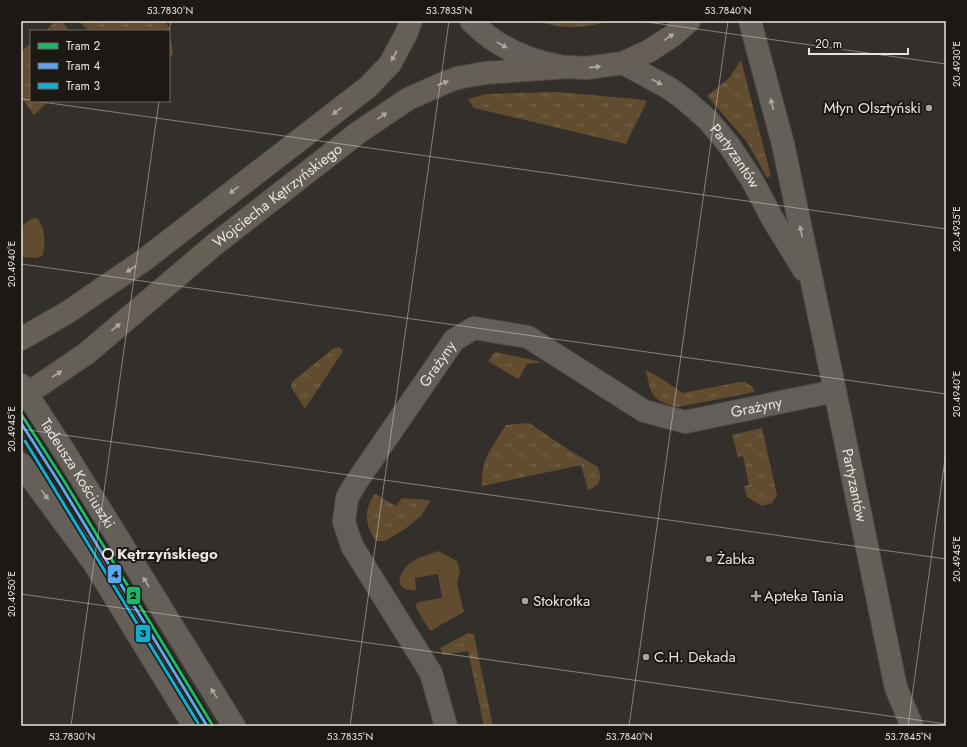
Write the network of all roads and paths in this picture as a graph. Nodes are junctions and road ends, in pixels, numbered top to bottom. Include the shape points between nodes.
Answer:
1 (411, 21) edge
2 (471, 21) edge
3 (689, 21) edge
4 (750, 21) edge
5 (623, 63) junction
6 (567, 67) junction
7 (812, 282) junction
8 (21, 339) edge
9 (835, 391) junction
10 (23, 392) edge
11 (21, 464) edge
12 (896, 688) junction
13 (194, 726) edge
14 (234, 726) edge
15 (446, 726) edge
16 (895, 726) edge
17 (912, 726) edge

1 -> 8 main road, Wojciecha Kętrzyńskiego via 390,64 368,87 144,260 68,312
2 -> 6 street via 497,43 519,55 542,63
5 -> 3 main road, Wojciecha Kętrzyńskiego via 666,40
7 -> 4 street, Partyzantów via 782,144
6 -> 5 main road, Wojciecha Kętrzyńskiego via 586,68
5 -> 7 street, Partyzantów via 684,99 730,144
10 -> 6 main road, Wojciecha Kętrzyńskiego via 87,353 226,236 359,132 408,99 457,78 486,73
7 - 9 street, Partyzantów
9 - 12 street, Partyzantów
9 - 15 street, Grażyny via 686,422 644,411 528,337 474,328 454,340 355,484 347,498 344,522 352,546 431,673
14 -> 10 street, Tadeusza Kościuszki via 66,454
11 -> 13 street via 94,563
12 - 16 street, Partyzantów
12 - 17 street, Partyzantów

